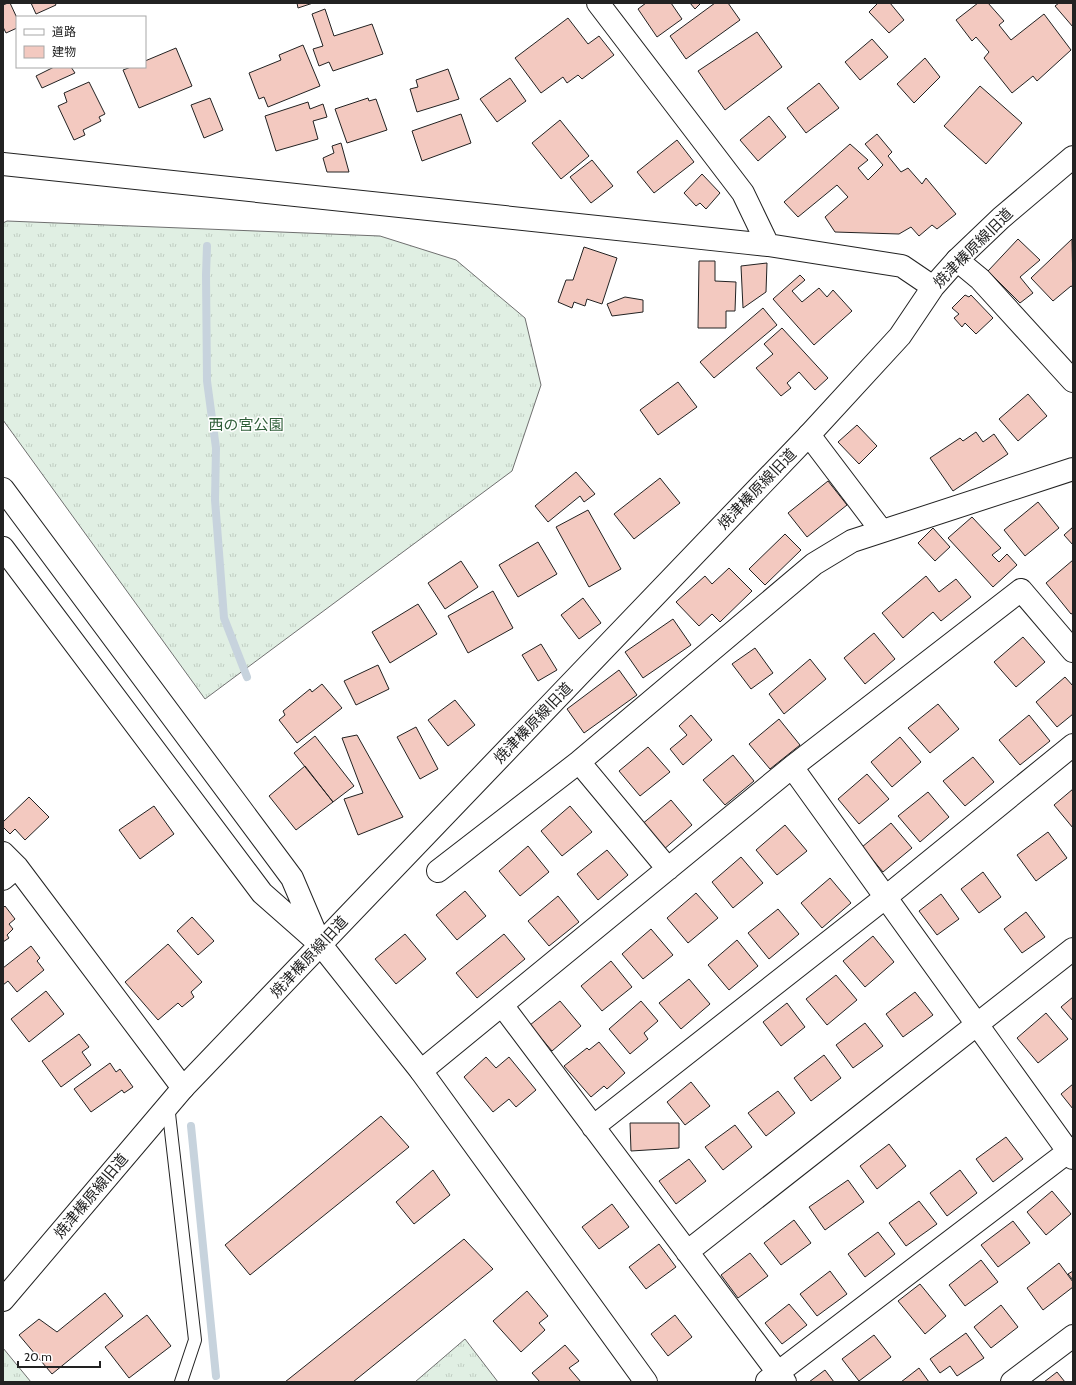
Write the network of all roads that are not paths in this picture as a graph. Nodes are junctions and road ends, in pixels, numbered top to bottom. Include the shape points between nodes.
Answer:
1 (598, 3) edge
2 (1073, 156) edge
3 (3, 164) edge
4 (768, 245) junction
5 (957, 260) junction
6 (933, 287) junction
7 (1073, 381) edge
8 (809, 435) junction
9 (1073, 469) edge
10 (3, 489) edge
11 (881, 530) junction
12 (3, 548) edge
13 (1073, 651) edge
14 (1073, 745) edge
15 (579, 762) junction
16 (792, 767) junction
17 (8, 866) edge
18 (668, 869) junction
19 (438, 871) dead end
20 (886, 897) junction
21 (321, 946) junction
22 (1073, 949) edge
23 (502, 1005) junction
24 (977, 1024) junction
25 (421, 1071) junction
26 (183, 1088) junction
27 (168, 1105) junction
28 (593, 1127) junction
29 (1071, 1152) edge
30 (687, 1252) junction
31 (3, 1300) edge
32 (1073, 1336) edge
33 (777, 1379) edge
34 (181, 1382) edge
35 (646, 1382) edge
36 (1012, 1382) edge

1 - 4 street via 743,193
2 - 5 street, 焼津榛原線旧道 via 1000,218
3 - 4 street
4 - 6 street via 902,266
5 - 6 street, 焼津榛原線旧道
5 - 7 street via 980,279
6 - 8 street, 焼津榛原線旧道 via 900,336
8 - 11 street
8 - 21 street, 焼津榛原線旧道
9 - 11 street
10 - 21 street via 292,878
11 - 15 street via 852,541 814,564
12 - 21 street via 262,893
13 - 16 street via 1021,590
14 - 20 street
15 - 18 street
15 - 19 street
16 - 18 street
16 - 20 street
17 - 26 street
18 - 23 street
20 - 24 street
20 - 28 street
21 - 25 street
21 - 26 street, 焼津榛原線旧道
22 - 24 street
23 - 25 street
23 - 28 street
24 - 29 street
24 - 30 street
25 - 35 street
26 - 27 street, 焼津榛原線旧道
27 - 31 street, 焼津榛原線旧道
27 - 34 lane via 195,1340
28 - 30 street
29 - 33 street
30 - 33 street
32 - 36 street

